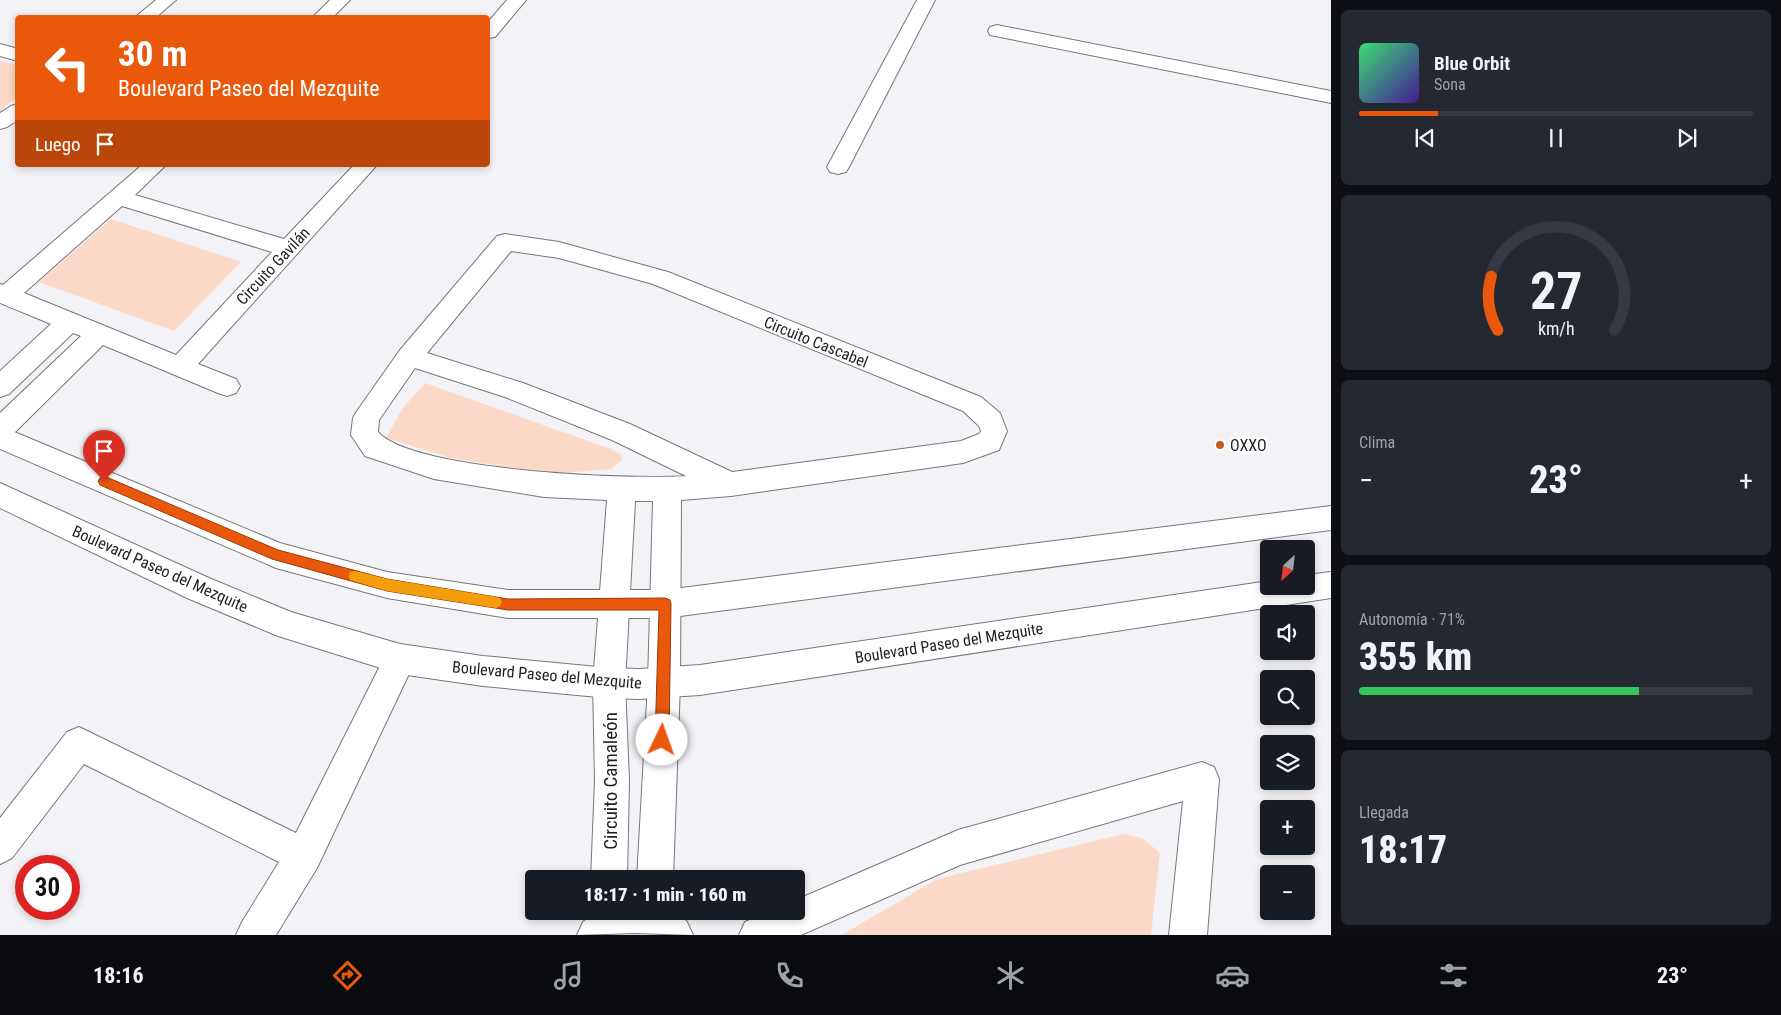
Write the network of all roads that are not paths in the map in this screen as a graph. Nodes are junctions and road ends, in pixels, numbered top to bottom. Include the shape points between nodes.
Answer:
1 (166, 0) edge
2 (341, 0) edge
3 (517, 0) edge
4 (926, 0) edge
5 (147, 15) edge
6 (325, 15) edge
7 (490, 31) edge
8 (997, 31) dead end
9 (0, 50) edge
10 (15, 54) edge
11 (1331, 97) edge
12 (15, 112) edge
13 (0, 123) edge
14 (153, 167) edge
15 (364, 167) edge
16 (838, 167) dead end
17 (118, 198) junction
18 (289, 249) junction
19 (3, 295) edge
20 (69, 322) junction
21 (99, 334) junction
22 (409, 357) junction
23 (180, 367) junction
24 (227, 386) dead end
25 (0, 387) edge
26 (0, 430) edge
27 (0, 437) edge
28 (731, 484) junction
29 (622, 489) junction
30 (667, 489) junction
31 (0, 495) edge
32 (1331, 518) edge
33 (1331, 585) edge
34 (665, 604) junction
35 (614, 606) junction
36 (400, 659) junction
37 (609, 683) junction
38 (664, 683) junction
39 (0, 846) edge
40 (304, 855) junction
41 (610, 870) edge
42 (655, 870) edge
43 (660, 921) edge
44 (604, 923) edge
45 (255, 935) edge
46 (758, 935) edge
47 (1188, 935) edge

1 - 5 street
2 - 6 street
3 - 7 street
4 - 16 street
8 - 11 street
9 - 10 street
12 - 13 street
14 - 17 street
15 - 18 street, Circuito Gavilán
17 - 18 street
17 - 19 street
18 - 23 street, Circuito Gavilán
19 - 20 street
20 - 21 street
20 - 25 street
21 - 23 street
21 - 26 street
22 - 28 street via 514,390 621,432
22 - 28 street, Circuito Cascabel via 505,242 559,250 660,278 972,404 991,422 994,431 989,442 962,452
22 - 29 street, Circuito Cascabel via 366,418 364,435 375,448 434,468 544,485
23 - 24 street
27 - 35 street via 276,555 387,585 499,603
28 - 30 street, Circuito Cascabel
29 - 30 street, Circuito Cascabel
29 - 35 street, Circuito Camaleón
30 - 34 street
31 - 36 street, Boulevard Paseo del Mezquite via 198,588 289,626
32 - 34 street
33 - 38 street, Boulevard Paseo del Mezquite
34 - 35 street
34 - 38 street
35 - 37 street, Circuito Camaleón
36 - 37 street, Boulevard Paseo del Mezquite
36 - 40 street
37 - 38 street, Boulevard Paseo del Mezquite
37 - 41 street, Circuito Camaleón
38 - 42 street
39 - 40 street via 79,744
40 - 45 street
43 - 44 street via 638,914
46 - 47 street via 958,848 1202,779

